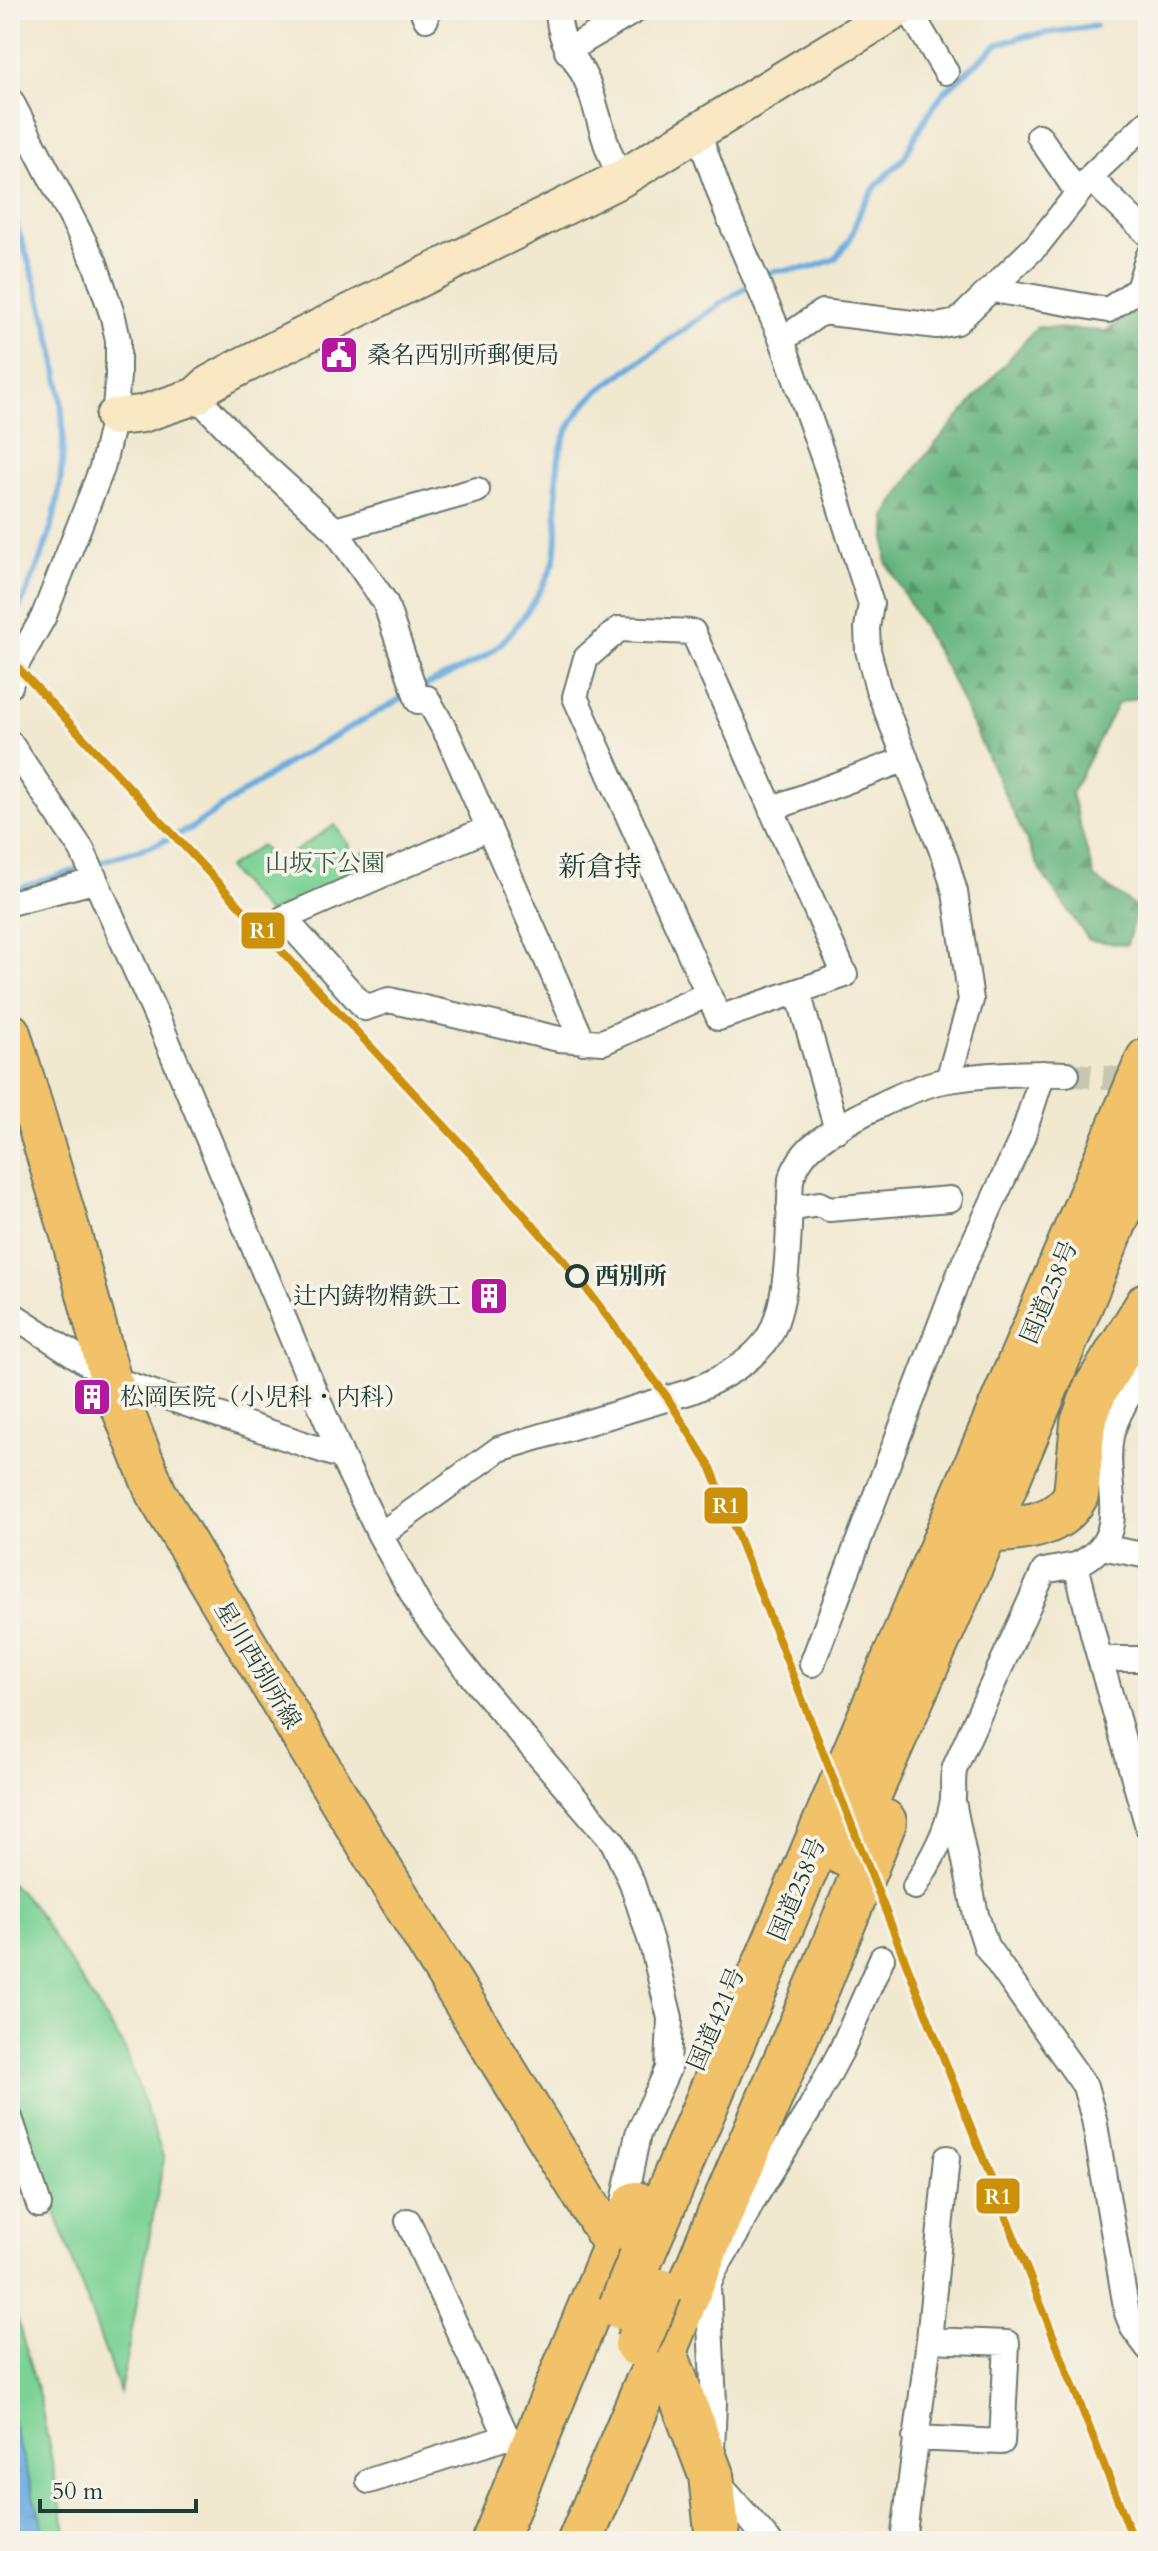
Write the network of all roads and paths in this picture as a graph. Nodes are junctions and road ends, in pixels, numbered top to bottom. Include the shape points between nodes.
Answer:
1 (558, 10) edge
2 (636, 10) edge
3 (897, 10) edge
4 (909, 10) edge
5 (567, 51) junction
6 (946, 72) dead end
7 (10, 99) edge
8 (1148, 122) edge
9 (698, 132) junction
10 (1039, 136) dead end
11 (622, 178) junction
12 (1084, 186) junction
13 (1148, 234) edge
14 (1148, 257) edge
15 (993, 290) junction
16 (782, 340) junction
17 (196, 396) junction
18 (114, 417) junction
19 (477, 490) dead end
20 (335, 530) junction
21 (10, 686) edge
22 (10, 743) edge
23 (906, 759) junction
24 (771, 809) junction
25 (489, 828) junction
26 (94, 880) junction
27 (10, 903) edge
28 (798, 992) junction
29 (708, 994) junction
30 (10, 1033) edge
31 (583, 1042) junction
32 (1148, 1060) edge
33 (948, 1080) junction
34 (837, 1130) junction
35 (1148, 1142) edge
36 (950, 1199) dead end
37 (789, 1209) junction
38 (1148, 1304) edge
39 (10, 1313) edge
40 (1148, 1363) edge
41 (110, 1378) junction
42 (342, 1457) junction
43 (986, 1531) junction
44 (380, 1535) junction
45 (1101, 1547) junction
46 (1148, 1556) edge
47 (1076, 1565) junction
48 (1100, 1659) junction
49 (1148, 1659) edge
50 (812, 1664) dead end
51 (910, 1664) junction
52 (953, 1802) junction
53 (1148, 1827) edge
54 (848, 1832) junction
55 (915, 1887) dead end
56 (882, 1958) dead end
57 (10, 2118) edge
58 (947, 2158) dead end
59 (39, 2205) dead end
60 (408, 2221) dead end
61 (640, 2299) junction
62 (929, 2340) junction
63 (1148, 2348) edge
64 (915, 2438) junction
65 (520, 2443) junction
66 (711, 2475) junction
67 (369, 2481) dead end
68 (494, 2541) edge
69 (521, 2541) edge
70 (552, 2541) edge
71 (580, 2541) edge
72 (718, 2541) edge
73 (769, 2541) edge
74 (903, 2541) edge

1 - 5 street
2 - 5 street
3 - 9 street
4 - 6 street
5 - 11 street via 587,84 612,163
7 - 18 street via 72,215 108,299 118,340
8 - 12 street
9 - 11 street
9 - 16 street
10 - 12 street
11 - 17 street via 238,368
12 - 13 street
12 - 15 street
14 - 15 street via 1138,289 1108,310
15 - 16 street via 947,325 822,312
16 - 23 street via 871,604 868,650
17 - 18 street via 142,414
17 - 20 street
18 - 21 street via 102,468
19 - 20 street
20 - 25 street via 385,602 418,693 448,736
22 - 26 street
23 - 24 street
23 - 33 street via 955,892 971,1000
24 - 28 street via 845,975
24 - 29 street via 693,632 619,629 586,658 575,697
25 - 31 street
25 - 31 street via 284,918 365,1008 389,1000
26 - 27 street
26 - 42 street
28 - 29 street via 719,1018
28 - 34 street
29 - 31 street via 603,1042
30 - 41 main road, 星川西別所線
32 - 51 highway, 国道258号
33 - 34 street via 918,1088
33 - 50 street via 1055,1074 961,1270
34 - 37 street via 809,1149 797,1165
35 - 43 highway, 国道258号
36 - 37 street
37 - 44 street via 784,1289 777,1315 768,1338 734,1369 692,1391 499,1449
38 - 43 highway via 1095,1390 1083,1423 1071,1503 1043,1524
39 - 41 street
40 - 45 street via 1112,1433 1113,1522
41 - 42 street
41 - 61 main road, 星川西別所線 via 156,1493
42 - 44 street
43 - 51 highway, 国道258号
44 - 61 street via 423,1613 613,1842 632,1883 670,2018 668,2069 638,2134
45 - 46 street
45 - 47 street
47 - 48 street
47 - 52 street via 1044,1571 955,1767
48 - 49 street
48 - 53 street
51 - 54 highway, 国道258号
51 - 54 highway, 国道258号 via 845,1748
52 - 55 street via 941,1842
52 - 63 street via 986,1946 1085,2086 1127,2313
54 - 61 highway, 国道258号
54 - 61 highway via 711,2235
56 - 66 street via 841,2051 708,2286 714,2402
57 - 59 street
58 - 62 street
60 - 65 street
61 - 65 highway
61 - 66 highway
61 - 69 highway, 国道258号
61 - 70 highway, 国道258号
61 - 71 highway via 645,2388
62 - 64 street
62 - 64 street via 1007,2343 1002,2442
64 - 74 street
65 - 67 street
65 - 68 highway
66 - 72 highway
66 - 73 street

